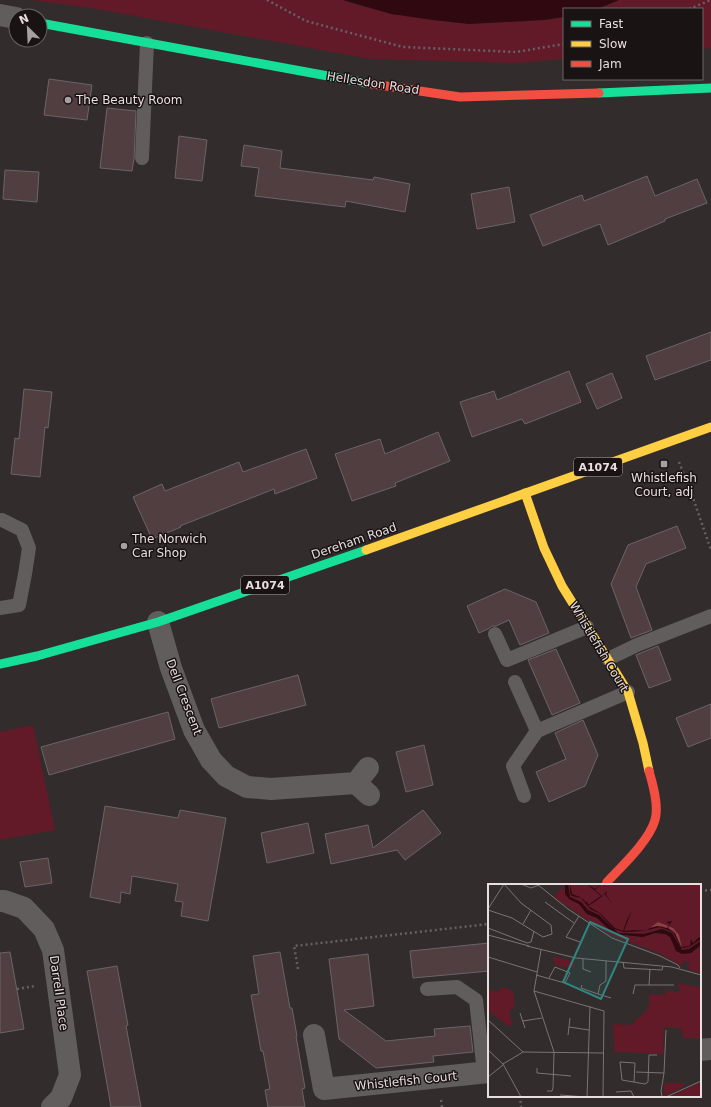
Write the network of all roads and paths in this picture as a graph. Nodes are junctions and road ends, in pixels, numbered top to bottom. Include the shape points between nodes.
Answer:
1 (267, 0) edge
2 (711, 0) edge
3 (691, 8) edge
4 (48, 24) edge
5 (147, 43) junction
6 (563, 44) edge
7 (711, 88) edge
8 (142, 158) dead end
9 (711, 427) edge
10 (688, 483) dead end
11 (526, 493) junction
12 (0, 520) edge
13 (711, 550) edge
14 (0, 608) edge
15 (711, 616) edge
16 (158, 622) junction
17 (587, 627) junction
18 (495, 634) dead end
19 (608, 659) junction
20 (0, 664) edge
21 (515, 682) dead end
22 (628, 692) junction
23 (537, 731) junction
24 (365, 782) dead end
25 (524, 796) dead end
26 (606, 884) edge
27 (711, 890) edge
28 (701, 891) edge
29 (0, 901) edge
30 (488, 924) edge
31 (298, 968) dead end
32 (427, 988) dead end
33 (314, 1035) dead end
34 (711, 1049) edge
35 (701, 1050) edge
36 (486, 1073) edge
37 (520, 1097) edge
38 (324, 1098) edge
39 (52, 1107) edge
40 (521, 1107) edge

1 - 6 path via 306,21 404,47 516,52
2 - 3 path
4 - 5 main road, Hellesdon Road
5 - 7 main road, Hellesdon Road via 342,79 460,97
5 - 8 lane
9 - 11 main road, Dereham Road / A1074
10 - 13 path
11 - 16 main road, Dereham Road / A1074
11 - 17 main road, Whistlefish Court via 544,548 562,586
12 - 14 lane via 22,530 29,548 19,605
15 - 19 lane
16 - 20 main road, Dereham Road / A1074
16 - 24 street, Dell Crescent via 171,668 194,730 211,760 226,776 247,787 271,790
17 - 18 lane via 507,660
17 - 19 main road, Whistlefish Court
19 - 22 main road, Whistlefish Court
21 - 23 lane
22 - 23 lane
22 - 26 main road, Whistlefish Court via 656,800 655,820 645,840
23 - 25 lane via 513,766
27 - 28 path
29 - 39 street, Darrell Place via 24,908 44,929 53,950 70,1075 61,1098
30 - 31 path via 294,946
32 - 36 lane via 457,987 476,1000
33 - 38 street, Whistlefish Court
34 - 35 street
36 - 38 street, Whistlefish Court
37 - 40 path

